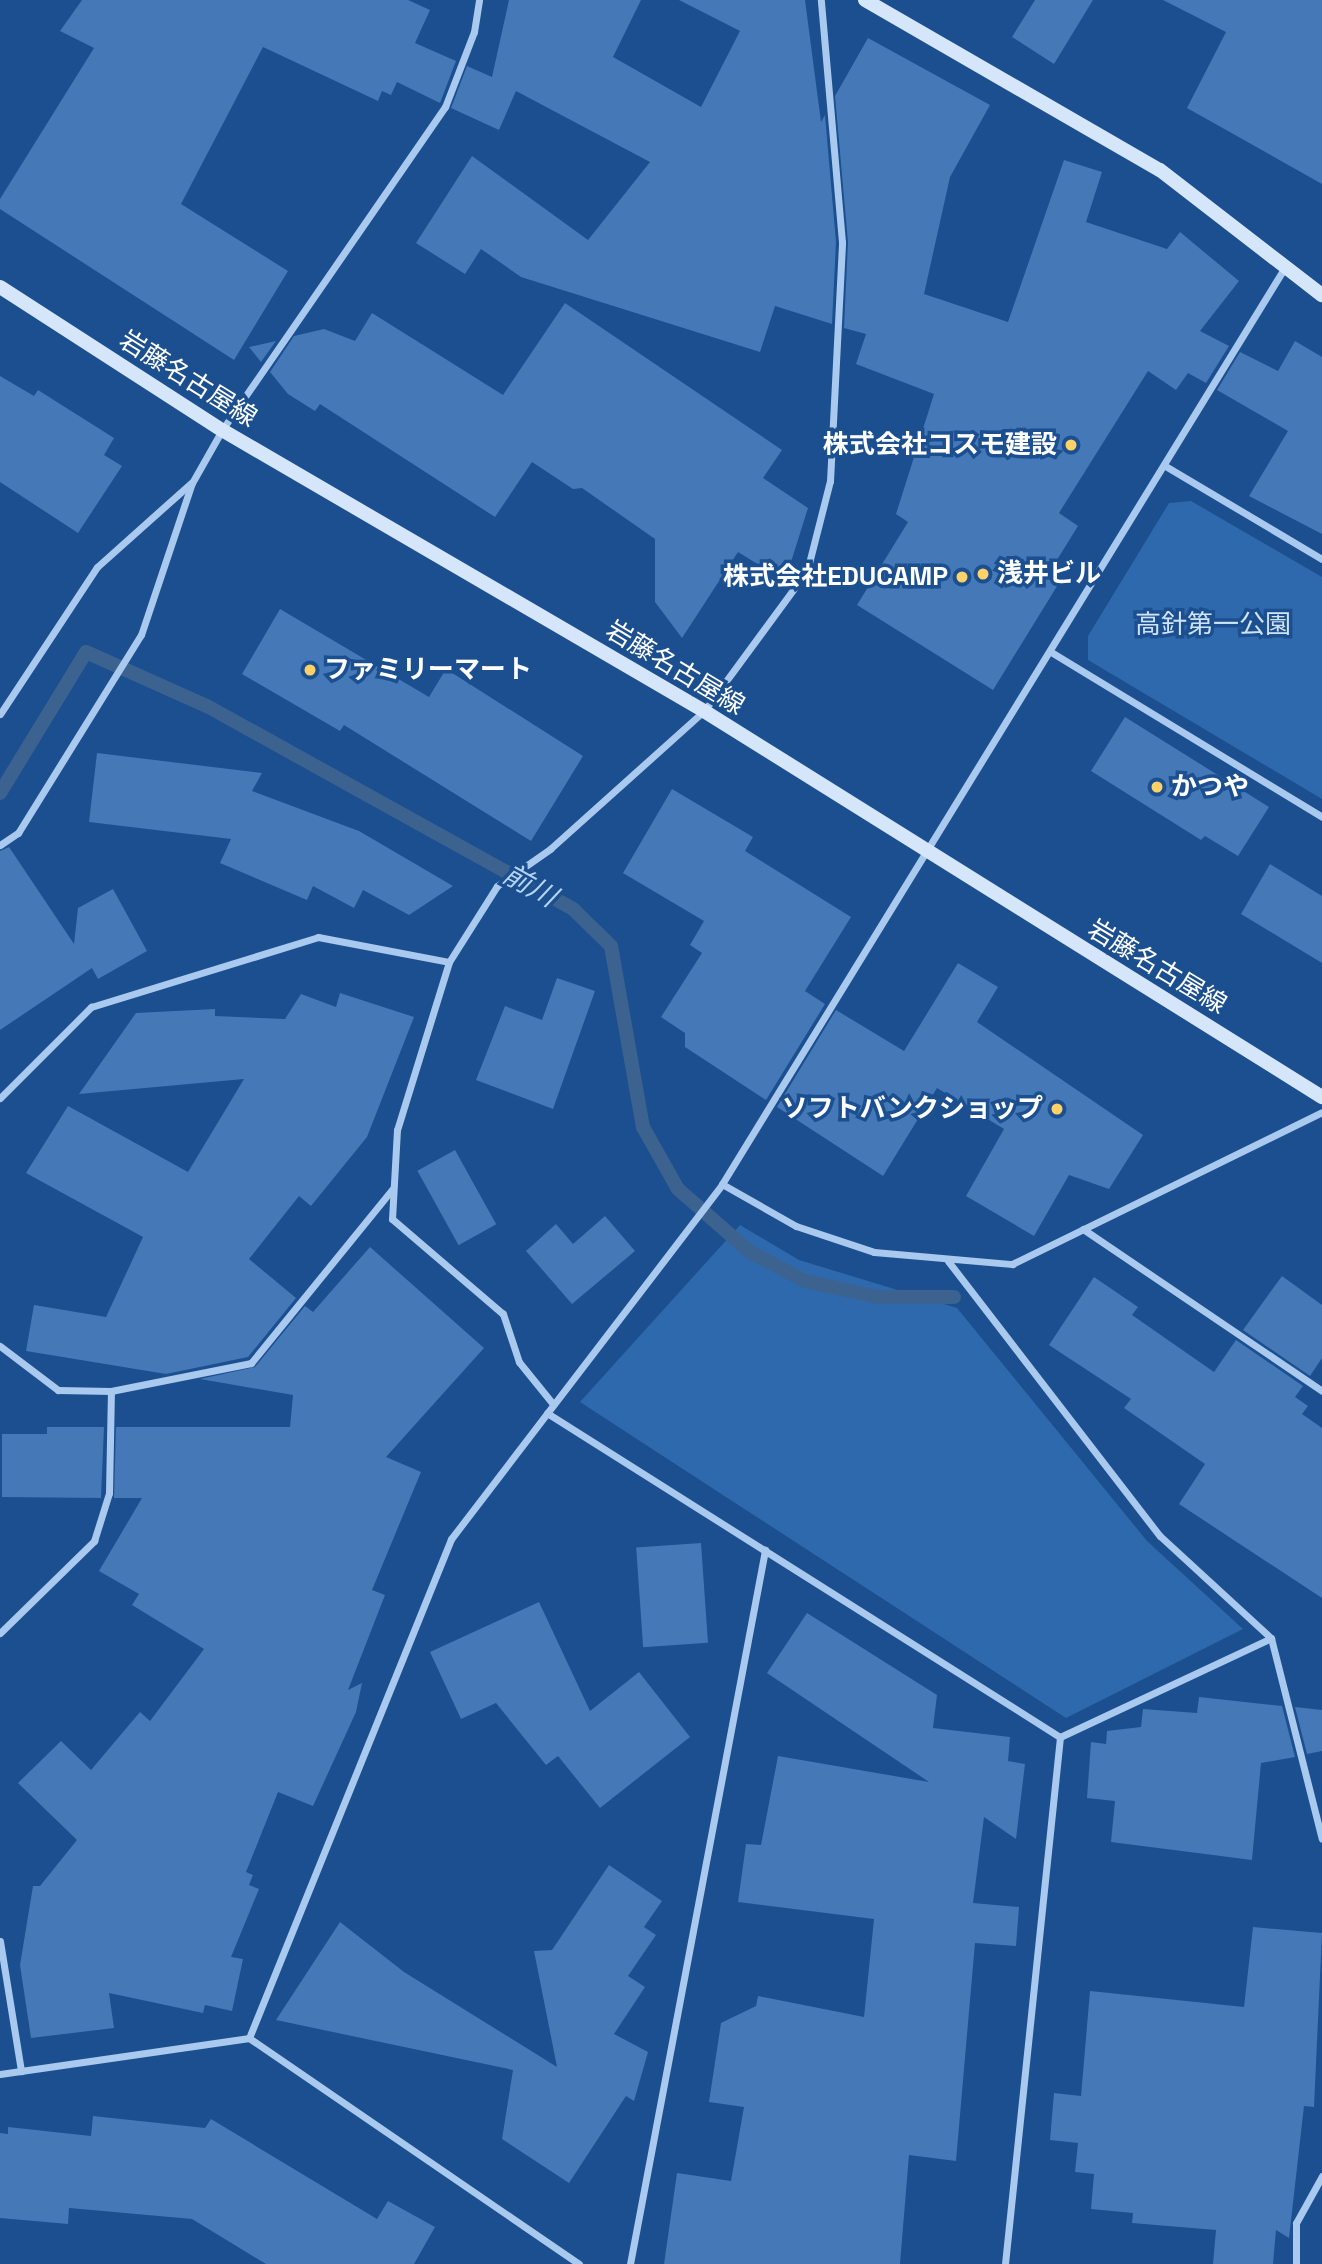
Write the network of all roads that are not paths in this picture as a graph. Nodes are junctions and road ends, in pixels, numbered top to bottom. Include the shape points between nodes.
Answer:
1 (479, 0) edge
2 (821, 0) edge
3 (865, 0) edge
4 (1287, 263) junction
5 (0, 287) edge
6 (1322, 295) edge
7 (222, 430) junction
8 (1167, 467) junction
9 (192, 483) junction
10 (1322, 559) edge
11 (1051, 652) junction
12 (704, 711) junction
13 (0, 714) edge
14 (1322, 817) edge
15 (0, 845) edge
16 (925, 854) junction
17 (449, 962) junction
18 (1322, 1097) edge
19 (0, 1098) edge
20 (1322, 1112) edge
21 (722, 1184) junction
22 (394, 1187) junction
23 (1083, 1229) junction
24 (948, 1261) junction
25 (0, 1346) edge
26 (111, 1391) junction
27 (1322, 1391) edge
28 (553, 1404) junction
29 (547, 1413) junction
30 (765, 1550) junction
31 (0, 1633) edge
32 (1271, 1638) junction
33 (1060, 1737) junction
34 (1322, 1839) edge
35 (0, 1941) edge
36 (249, 2038) junction
37 (21, 2071) junction
38 (0, 2074) edge
39 (1322, 2176) edge
40 (579, 2264) edge
41 (630, 2264) edge
42 (1005, 2264) edge
43 (1296, 2264) edge

1 - 7 street via 474,32 445,107
2 - 12 street via 842,242 830,481 807,571
3 - 4 main road via 1160,170
4 - 6 main road
4 - 8 street
5 - 7 main road, 岩藤名古屋線
7 - 9 street
7 - 12 main road, 岩藤名古屋線
8 - 10 street
8 - 11 street
9 - 13 street via 97,567
9 - 15 street via 141,635 18,833
11 - 14 street
11 - 16 street
12 - 16 main road, 岩藤名古屋線
12 - 17 street via 550,849 497,886
16 - 18 main road, 岩藤名古屋線
16 - 21 street
17 - 19 street via 318,937 91,1007
17 - 22 street via 397,1130
20 - 23 street
21 - 24 street via 796,1226 874,1252
21 - 28 street
22 - 26 street via 251,1363
22 - 28 street via 392,1219 503,1314 519,1362
23 - 24 street via 1012,1264
23 - 27 street
24 - 32 street via 1160,1536
25 - 26 street via 58,1391
26 - 31 street via 109,1493 94,1541
28 - 29 street
29 - 30 street
29 - 36 street via 450,1539
30 - 33 street
30 - 41 street
32 - 33 street
32 - 34 street
33 - 42 street
35 - 37 street
36 - 37 street
36 - 40 street
37 - 38 street
39 - 43 street via 1296,2222

